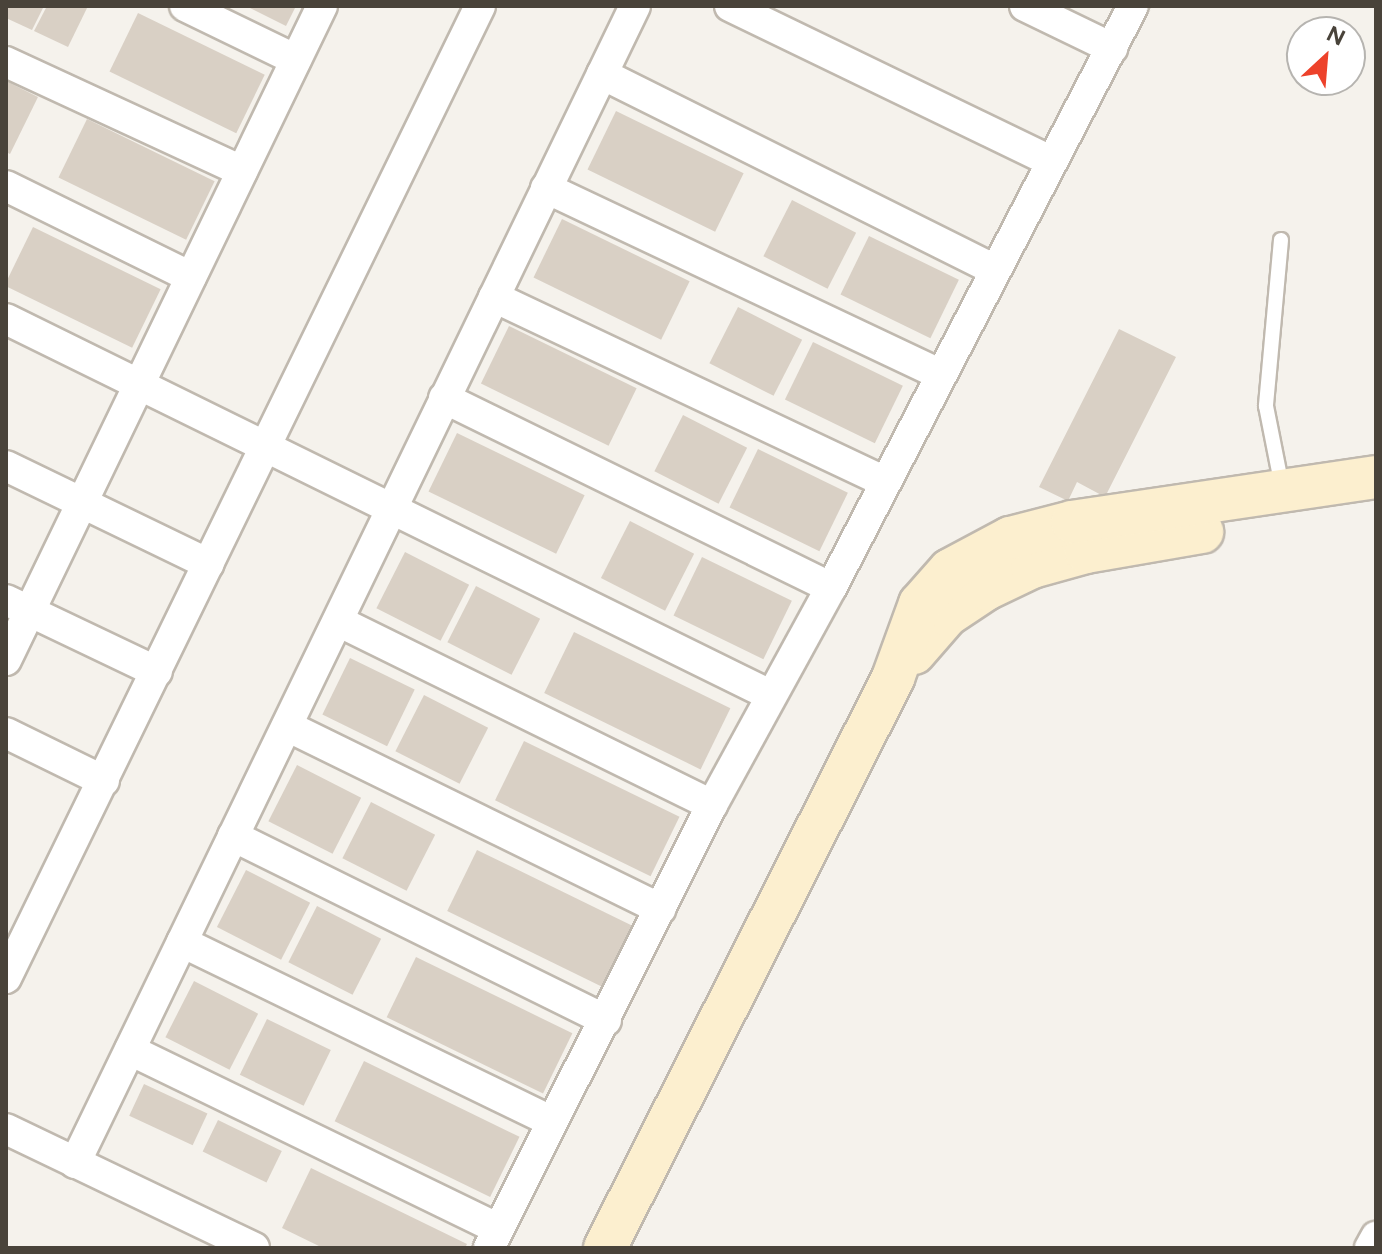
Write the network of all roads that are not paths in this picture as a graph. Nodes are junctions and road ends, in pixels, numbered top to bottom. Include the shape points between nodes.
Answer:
1 (185, 6) edge
2 (322, 6) edge
3 (480, 6) edge
4 (635, 6) edge
5 (730, 6) edge
6 (1025, 6) edge
7 (1133, 6) edge
8 (787, 18) edge
9 (1112, 48) junction
10 (296, 60) junction
11 (6, 62) edge
12 (602, 74) junction
13 (1051, 161) junction
14 (242, 171) junction
15 (6, 186) edge
16 (546, 188) junction
17 (1281, 240) dead end
18 (995, 270) junction
19 (191, 277) junction
20 (494, 297) junction
21 (6, 319) edge
22 (941, 375) junction
23 (140, 385) junction
24 (444, 398) junction
25 (266, 447) junction
26 (6, 466) edge
27 (1376, 477) edge
28 (886, 482) junction
29 (1376, 500) edge
30 (82, 503) junction
31 (1286, 504) junction
32 (391, 509) junction
33 (209, 564) junction
34 (831, 588) junction
35 (18, 606) edge
36 (338, 621) junction
37 (6, 660) edge
38 (157, 672) junction
39 (770, 695) junction
40 (287, 726) junction
41 (6, 733) edge
42 (104, 781) junction
43 (712, 805) junction
44 (233, 836) junction
45 (661, 909) junction
46 (182, 942) junction
47 (6, 978) edge
48 (606, 1020) junction
49 (130, 1050) junction
50 (552, 1122) junction
51 (6, 1129) edge
52 (75, 1163) junction
53 (1376, 1237) edge
54 (493, 1238) edge
55 (254, 1248) edge
56 (605, 1248) edge
57 (1370, 1248) edge

1 - 10 street
2 - 10 street
3 - 25 street
4 - 12 street
5 - 8 street
6 - 9 street
7 - 9 street
8 - 13 street
9 - 13 street
10 - 14 street
11 - 14 street
12 - 16 street
12 - 18 street
13 - 18 street
14 - 19 street
15 - 19 street
16 - 20 street
16 - 22 street
17 - 31 lane via 1266,406
18 - 22 street
19 - 23 street
20 - 24 street
20 - 28 street
21 - 23 street
22 - 28 street
23 - 25 street
23 - 30 street
24 - 32 street
24 - 34 street
25 - 32 street
25 - 33 street
26 - 30 street
27 - 31 street
28 - 34 street
29 - 31 street
30 - 33 street
30 - 35 street
31 - 56 street via 1032,567 947,615 893,678
32 - 36 street
32 - 39 street
33 - 38 street
34 - 39 street
35 - 37 street
35 - 38 street
36 - 40 street
36 - 43 street
38 - 42 street
39 - 43 street
40 - 44 street
40 - 45 street
41 - 42 street
42 - 47 street
43 - 45 street
44 - 46 street
44 - 48 street
45 - 48 street
46 - 49 street
46 - 50 street
48 - 50 street
49 - 52 street
49 - 54 street
50 - 54 street
51 - 52 street
52 - 55 street
53 - 57 street

